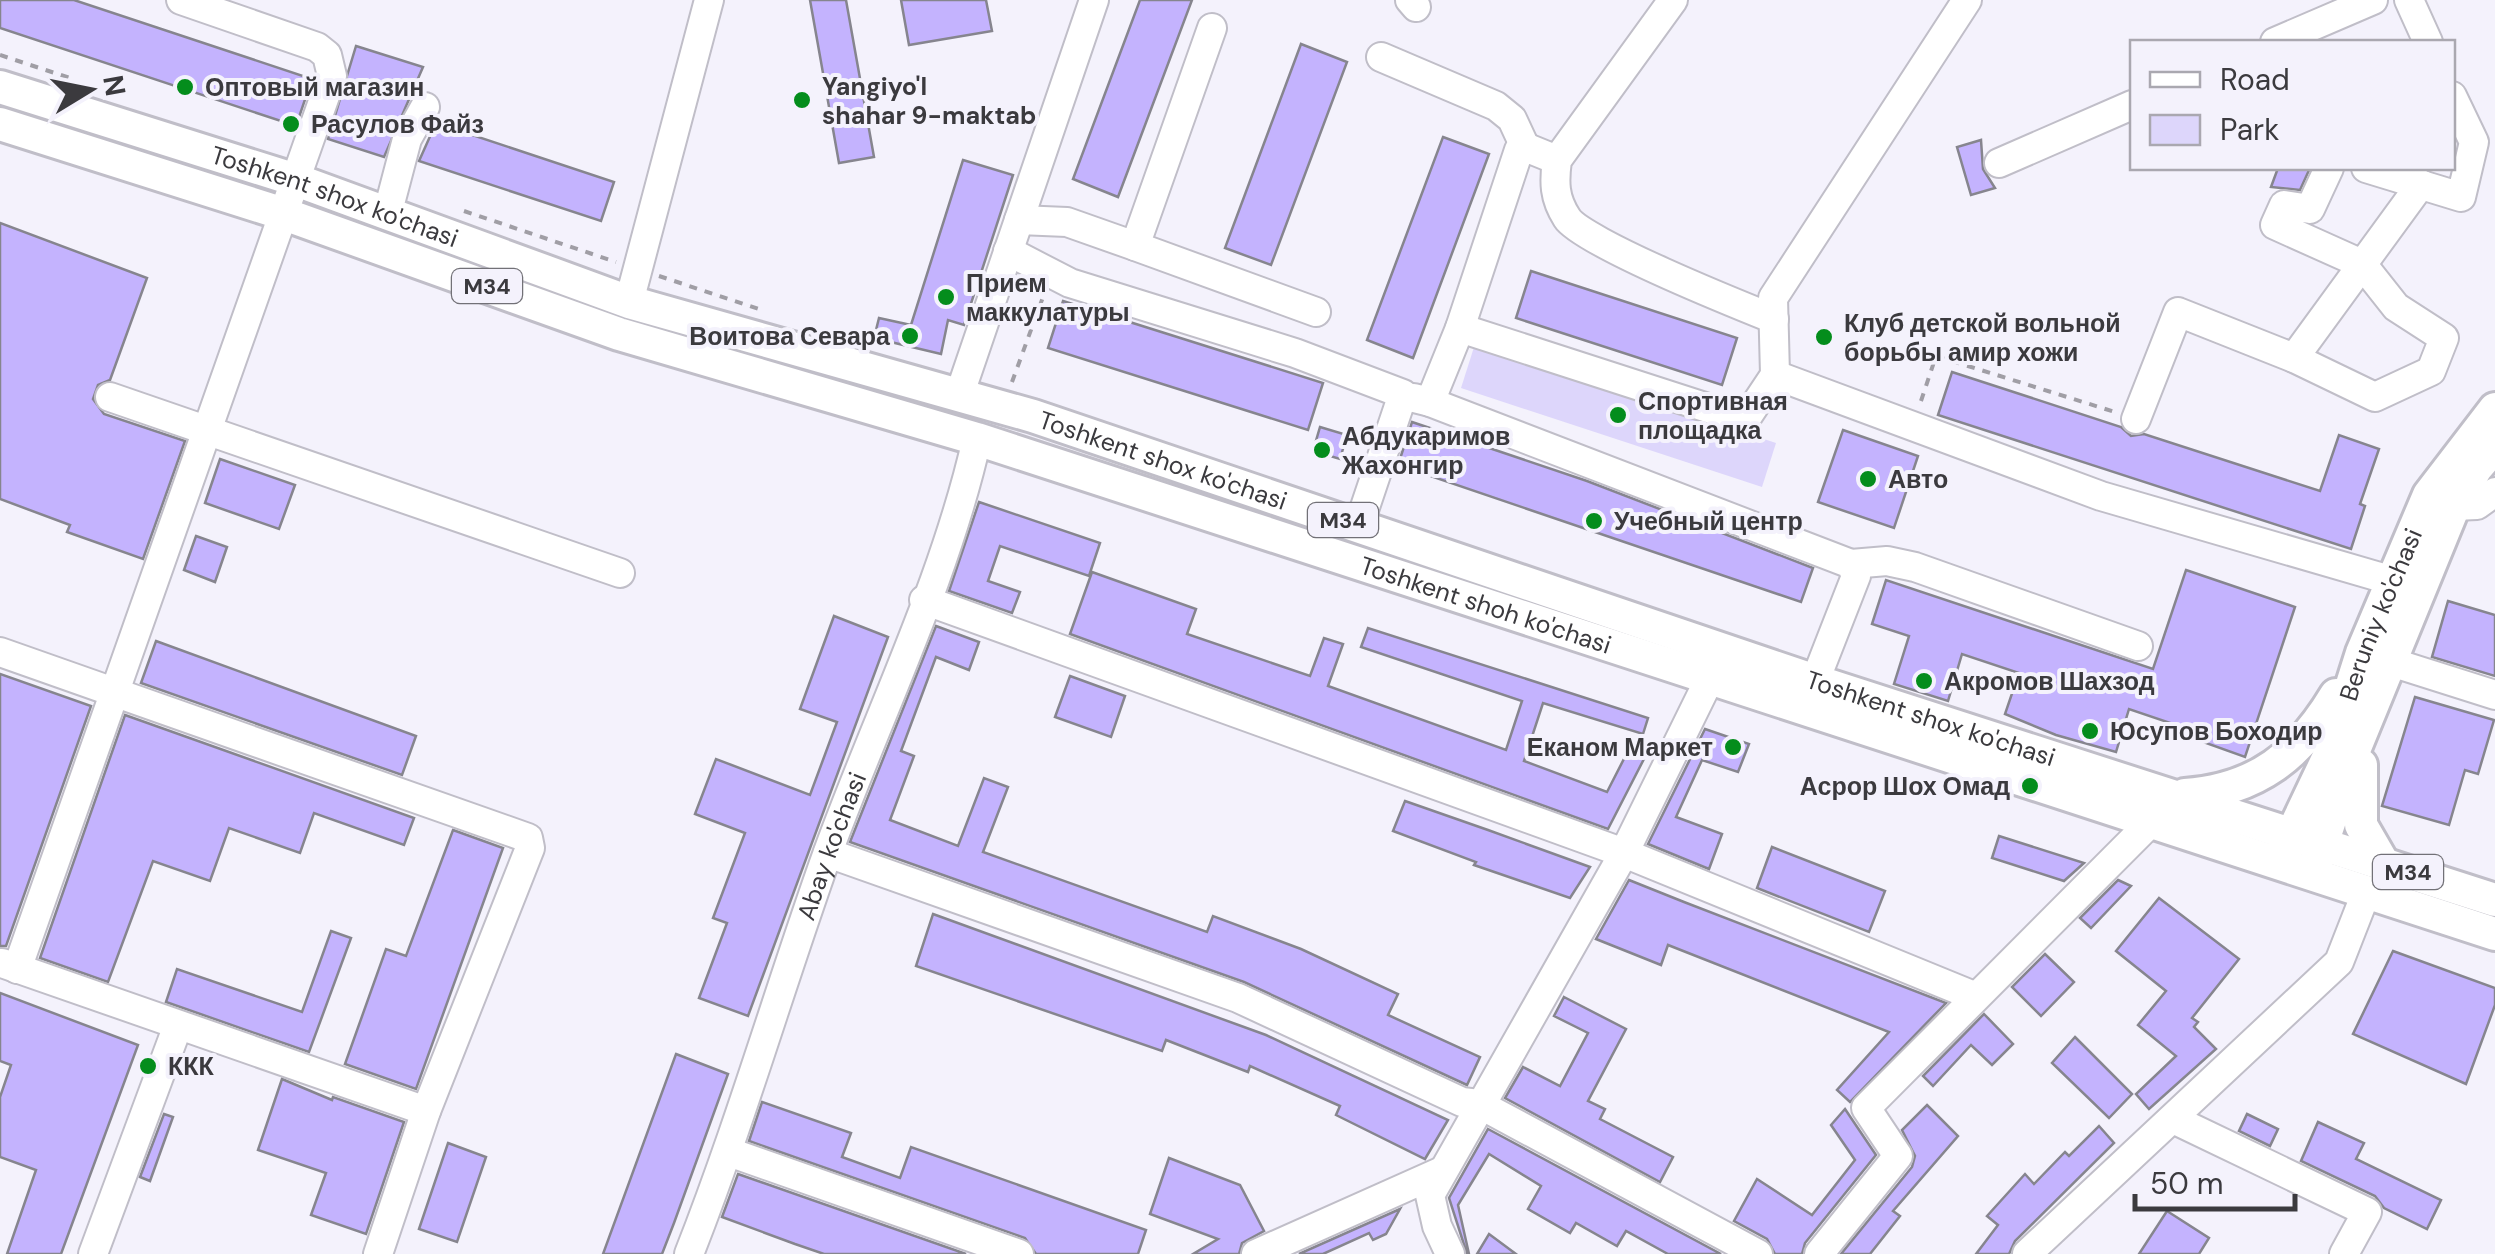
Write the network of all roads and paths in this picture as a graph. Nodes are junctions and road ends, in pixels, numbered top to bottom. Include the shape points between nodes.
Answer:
1 (181, 0) edge
2 (710, 0) edge
3 (1094, 0) edge
4 (1672, 0) edge
5 (1966, 0) edge
6 (2373, 0) edge
7 (2409, 0) edge
8 (1212, 28) dead end
9 (2280, 40) edge
10 (2427, 40) edge
11 (1380, 57) dead end
12 (0, 87) edge
13 (2455, 102) edge
14 (2130, 105) edge
15 (425, 108) dead end
16 (0, 124) edge
17 (1525, 147) junction
18 (1557, 160) junction
19 (1999, 162) dead end
20 (2328, 170) edge
21 (2373, 170) edge
22 (296, 180) junction
23 (2421, 184) junction
24 (284, 214) junction
25 (387, 214) junction
26 (1019, 220) junction
27 (1135, 246) junction
28 (1008, 251) junction
29 (2362, 264) junction
30 (629, 302) junction
31 (1316, 312) dead end
32 (1774, 319) junction
33 (1460, 328) junction
34 (2294, 358) junction
35 (1775, 376) junction
36 (110, 396) dead end
37 (974, 398) junction
38 (1416, 398) junction
39 (2495, 410) edge
40 (2136, 419) joint
41 (207, 429) junction
42 (1912, 430) junction
43 (961, 434) junction
44 (2472, 485) edge
45 (1359, 525) junction
46 (1851, 564) junction
47 (620, 572) dead end
48 (2407, 585) junction
49 (924, 600) junction
50 (2138, 646) dead end
51 (0, 652) edge
52 (2371, 661) junction
53 (1710, 678) junction
54 (113, 692) junction
55 (1810, 695) junction
56 (2495, 695) edge
57 (2371, 712) junction
58 (2172, 796) junction
59 (2150, 823) junction
60 (2297, 846) junction
61 (828, 853) junction
62 (1624, 853) junction
63 (2383, 863) junction
64 (2366, 893) junction
65 (2495, 900) edge
66 (2495, 934) edge
67 (9, 966) edge
68 (1974, 996) junction
69 (177, 1028) junction
70 (1480, 1104) junction
71 (426, 1111) junction
72 (2173, 1119) junction
73 (729, 1152) junction
74 (1442, 1170) junction
75 (93, 1254) edge
76 (378, 1254) edge
77 (690, 1254) edge
78 (1020, 1254) edge
79 (1256, 1254) edge
80 (1450, 1254) edge
81 (1758, 1254) edge
82 (1818, 1254) edge
83 (2026, 1254) edge
84 (2344, 1254) edge

1 - 22 street via 328,55 332,76
2 - 30 street
3 - 26 street
4 - 18 street
5 - 32 street via 1773,298
6 - 9 street
7 - 10 street
8 - 27 street
11 - 17 street via 1496,106 1512,119
12 - 22 main road, Toshkent shox ko'chasi / M34
13 - 23 street via 2474,142 2461,197
14 - 19 street
15 - 25 street via 407,138
16 - 24 main road, Toshkent shox ko'chasi / M34
17 - 18 street
17 - 33 street
18 - 32 street via 1553,188 1569,222
20 - 29 street via 2310,209 2284,205 2275,226
21 - 23 street
22 - 24 street
22 - 25 main road, Toshkent shox ko'chasi / M34
23 - 29 street
24 - 41 street
24 - 43 main road, Toshkent shox ko'chasi / M34 via 618,334
25 - 30 main road, Toshkent shox ko'chasi / M34
26 - 27 street via 1066,222
26 - 28 street
27 - 31 street
28 - 37 street
28 - 38 street via 1070,283
29 - 34 street
29 - 34 street via 2396,307 2444,338 2431,371 2375,397
30 - 37 main road, Toshkent shox ko'chasi / M34
32 - 35 street
33 - 35 street via 1745,420
33 - 38 street
34 - 40 street via 2178,312
35 - 42 street
36 - 41 street
37 - 43 main road
37 - 45 main road, Toshkent shox ko'chasi / M34
38 - 45 street
38 - 46 street
39 - 44 main road, Beruniy ko'chasi
40 - 42 path via 1936,356
41 - 47 street
41 - 54 street
42 - 48 street via 2100,496
43 - 49 street, Abay ko'chasi via 960,512
43 - 53 main road, Toshkent shoh ko'chasi / M34
44 - 48 main road, Beruniy ko'chasi
45 - 55 main road, Toshkent shox ko'chasi / M34
46 - 50 street via 1914,567
46 - 55 street via 1856,576
48 - 52 main road, Beruniy ko'chasi
49 - 61 street, Abay ko'chasi
49 - 62 street
51 - 54 street
52 - 56 street
52 - 57 main road, Beruniy ko'chasi
52 - 58 main road via 2272,770 2233,788
52 - 60 main road, Beruniy ko'chasi
53 - 55 main road, Toshkent shox ko'chasi / M34
53 - 62 street
54 - 67 street
54 - 71 street via 528,838 530,848
55 - 58 main road, Toshkent shox ko'chasi / M34
55 - 59 main road, Toshkent shox ko'chasi / M34
57 - 60 main road, Beruniy ko'chasi
57 - 63 main road via 2358,804 2366,840
58 - 60 main road, Toshkent shox ko'chasi / M34
59 - 60 main road, Toshkent shox ko'chasi / M34
59 - 68 street
60 - 63 main road, Toshkent shox ko'chasi / M34
60 - 64 main road, M34 via 2312,875
61 - 70 street via 1238,998 1462,1102
61 - 73 street, Abay ko'chasi
62 - 68 street
62 - 70 street
63 - 65 main road, Toshkent shox ko'chasi / M34
64 - 66 main road, M34
64 - 72 street via 2339,962
67 - 69 street
68 - 82 street via 1866,1108 1898,1156
69 - 71 street
69 - 75 street
70 - 74 street
70 - 81 street
71 - 76 street
72 - 83 street
72 - 84 street via 2367,1212
73 - 77 street, Abay ko'chasi
73 - 78 street
74 - 79 street
74 - 80 street via 1430,1196

